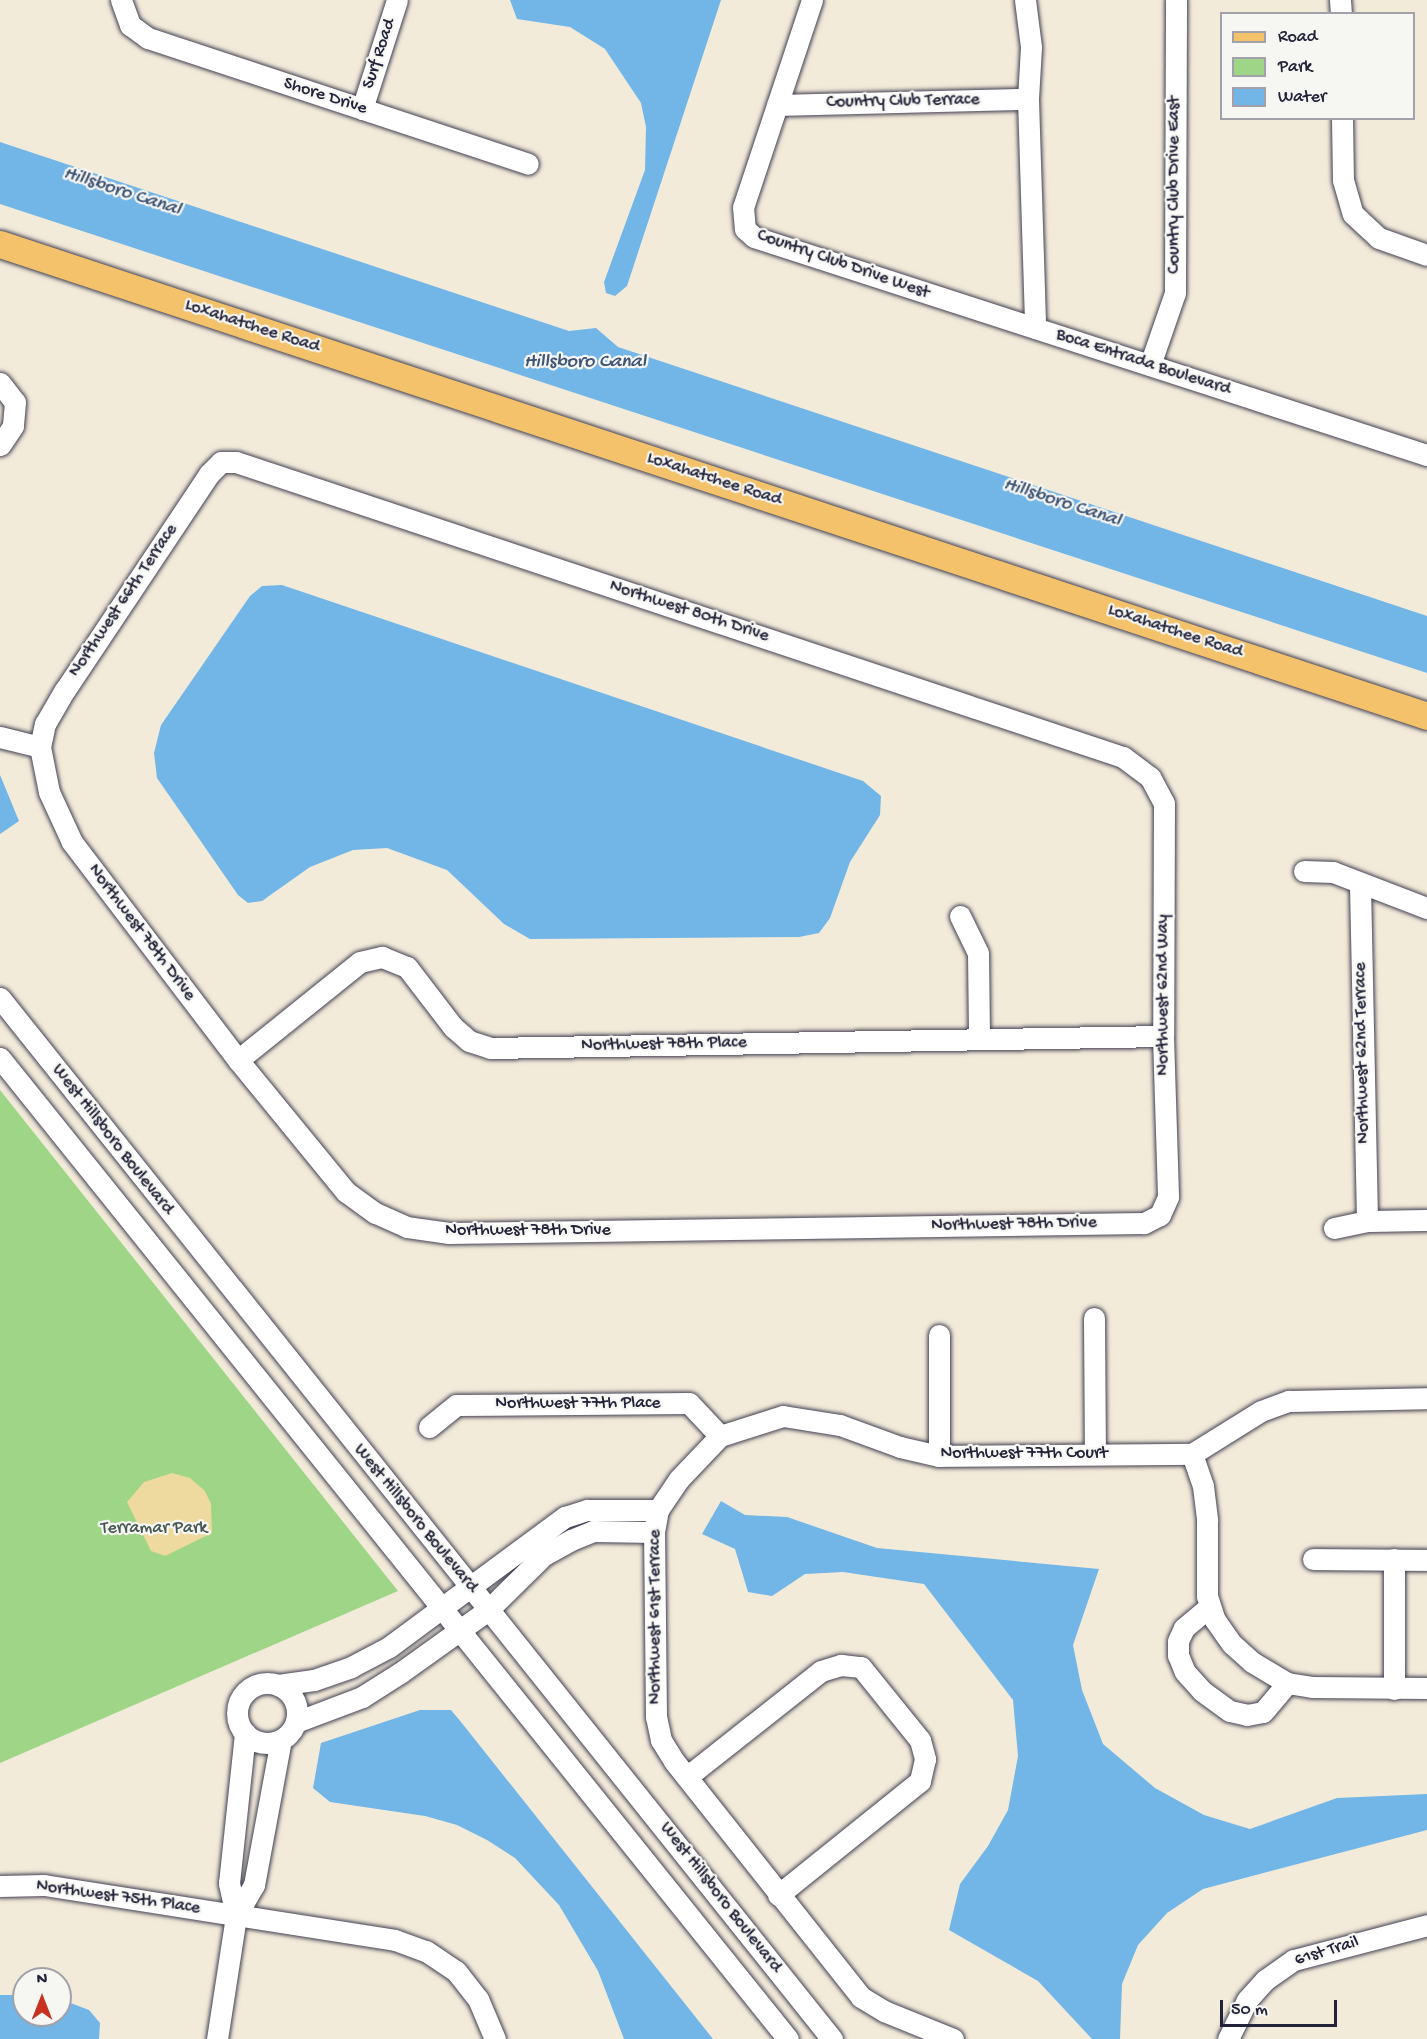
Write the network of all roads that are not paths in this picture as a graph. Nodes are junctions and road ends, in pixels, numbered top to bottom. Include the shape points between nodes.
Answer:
1 (121, 0) edge
2 (397, 0) edge
3 (812, 0) edge
4 (1025, 0) edge
5 (1176, 0) edge
6 (1028, 99) junction
7 (777, 105) junction
8 (362, 109) junction
9 (1342, 120) edge
10 (528, 164) dead end
11 (0, 244) edge
12 (1427, 255) edge
13 (1035, 328) junction
14 (1150, 365) junction
15 (0, 384) edge
16 (0, 445) edge
17 (1427, 455) edge
18 (221, 462) joint
19 (1427, 716) edge
20 (0, 737) edge
21 (40, 747) junction
22 (1150, 777) joint
23 (1304, 871) dead end
24 (1360, 885) junction
25 (1427, 908) edge
26 (960, 916) dead end
27 (0, 998) edge
28 (1163, 1036) junction
29 (980, 1038) junction
30 (0, 1058) edge
31 (238, 1060) junction
32 (1160, 1215) joint
33 (1427, 1220) edge
34 (1367, 1221) junction
35 (1334, 1228) dead end
36 (1094, 1318) dead end
37 (939, 1335) dead end
38 (1427, 1398) edge
39 (429, 1427) dead end
40 (720, 1436) junction
41 (1095, 1454) junction
42 (1192, 1454) junction
43 (939, 1456) junction
44 (658, 1510) junction
45 (654, 1532) junction
46 (1313, 1559) dead end
47 (1394, 1560) junction
48 (1427, 1560) edge
49 (469, 1586) junction
50 (1209, 1606) junction
51 (439, 1608) junction
52 (488, 1610) junction
53 (458, 1631) junction
54 (1287, 1683) junction
55 (278, 1685) junction
56 (1427, 1688) edge
57 (1394, 1689) junction
58 (296, 1722) junction
59 (245, 1734) junction
60 (281, 1740) junction
61 (688, 1776) junction
62 (238, 1807) junction
63 (266, 1812) junction
64 (0, 1886) edge
65 (778, 1895) junction
66 (236, 1916) junction
67 (1427, 1925) edge
68 (218, 2039) edge
69 (495, 2039) edge
70 (788, 2039) edge
71 (832, 2039) edge
72 (953, 2039) edge
73 (1228, 2039) edge

1 - 8 street, Shore Drive via 127,21 148,38
2 - 8 street, Surf Road
3 - 7 street, Country Club Drive West
4 - 6 street, Boca Entrada Boulevard via 1030,47
5 - 14 street, Country Club Drive East via 1175,293
6 - 7 street, Country Club Terrace
6 - 13 street, Boca Entrada Boulevard
7 - 13 street, Country Club Drive West via 742,207 745,229 754,237
8 - 10 street, Shore Drive
9 - 12 street via 1345,192 1353,214 1379,238
11 - 19 main road, Loxahatchee Road
13 - 14 street, Boca Entrada Boulevard
14 - 17 street, Boca Entrada Boulevard
15 - 16 street via 15,402 13,426
18 - 21 street, Northwest 66th Terrace via 209,474 65,690 45,724
18 - 22 street, Northwest 80th Drive via 236,462 1123,757
20 - 21 street
21 - 31 street, Northwest 78th Drive via 49,792 72,842
22 - 28 street, Northwest 62nd Way via 1164,803
23 - 24 street via 1333,872
24 - 25 street
24 - 34 street, Northwest 62nd Terrace
26 - 29 street via 978,953
27 - 49 street, West Hillsboro Boulevard
28 - 29 street, Northwest 78th Place
28 - 32 street, Northwest 62nd Way via 1168,1197
29 - 31 street, Northwest 78th Place via 490,1048 469,1041 453,1027 407,967 382,957 360,962
30 - 51 street, West Hillsboro Boulevard
31 - 32 street, Northwest 78th Drive via 346,1192 375,1213 407,1227 449,1233 1132,1224
33 - 34 street
34 - 35 street
36 - 41 street
37 - 43 street
38 - 42 street via 1289,1401 1261,1411
39 - 40 street, Northwest 77th Place via 456,1405 689,1403
40 - 43 street, Northwest 77th Court via 783,1416 810,1417
40 - 44 street, Northwest 61st Terrace via 679,1479
41 - 42 street, Northwest 77th Court
41 - 43 street, Northwest 77th Court
42 - 50 street via 1203,1486
44 - 45 street, Northwest 61st Terrace
44 - 49 street via 587,1510 565,1517
45 - 52 street via 593,1531 571,1540 544,1555
45 - 61 street, Northwest 61st Terrace via 656,1717 661,1740
46 - 47 street
47 - 48 street
47 - 57 street
49 - 51 street
49 - 52 street, West Hillsboro Boulevard
50 - 54 street via 1232,1644 1261,1669
50 - 54 street via 1184,1628 1178,1641 1178,1655 1185,1672 1202,1691 1230,1711 1247,1715 1263,1712
51 - 53 street, West Hillsboro Boulevard
51 - 55 street via 389,1647 351,1667 314,1680
52 - 53 street
52 - 71 street, West Hillsboro Boulevard
53 - 58 street via 362,1697
53 - 70 street, West Hillsboro Boulevard
54 - 57 street via 1312,1688
55 - 58 street via 296,1704
55 - 59 street via 258,1685 242,1696 237,1716
56 - 57 street
58 - 60 street
59 - 60 street via 262,1743
59 - 62 street
60 - 63 street
61 - 65 street, Northwest 61st Terrace
61 - 65 street via 821,1671 841,1665 861,1667 920,1740 925,1759 920,1781
62 - 63 street
62 - 66 street via 229,1882
63 - 66 street via 254,1885
64 - 66 street, Northwest 75th Place via 44,1885
65 - 72 street, Northwest 61st Terrace via 861,1998
66 - 68 street
66 - 69 street, Northwest 75th Place via 395,1940 426,1951 456,1971 478,1999
67 - 73 street, 61st Trail via 1294,1960 1265,1980 1247,2000

